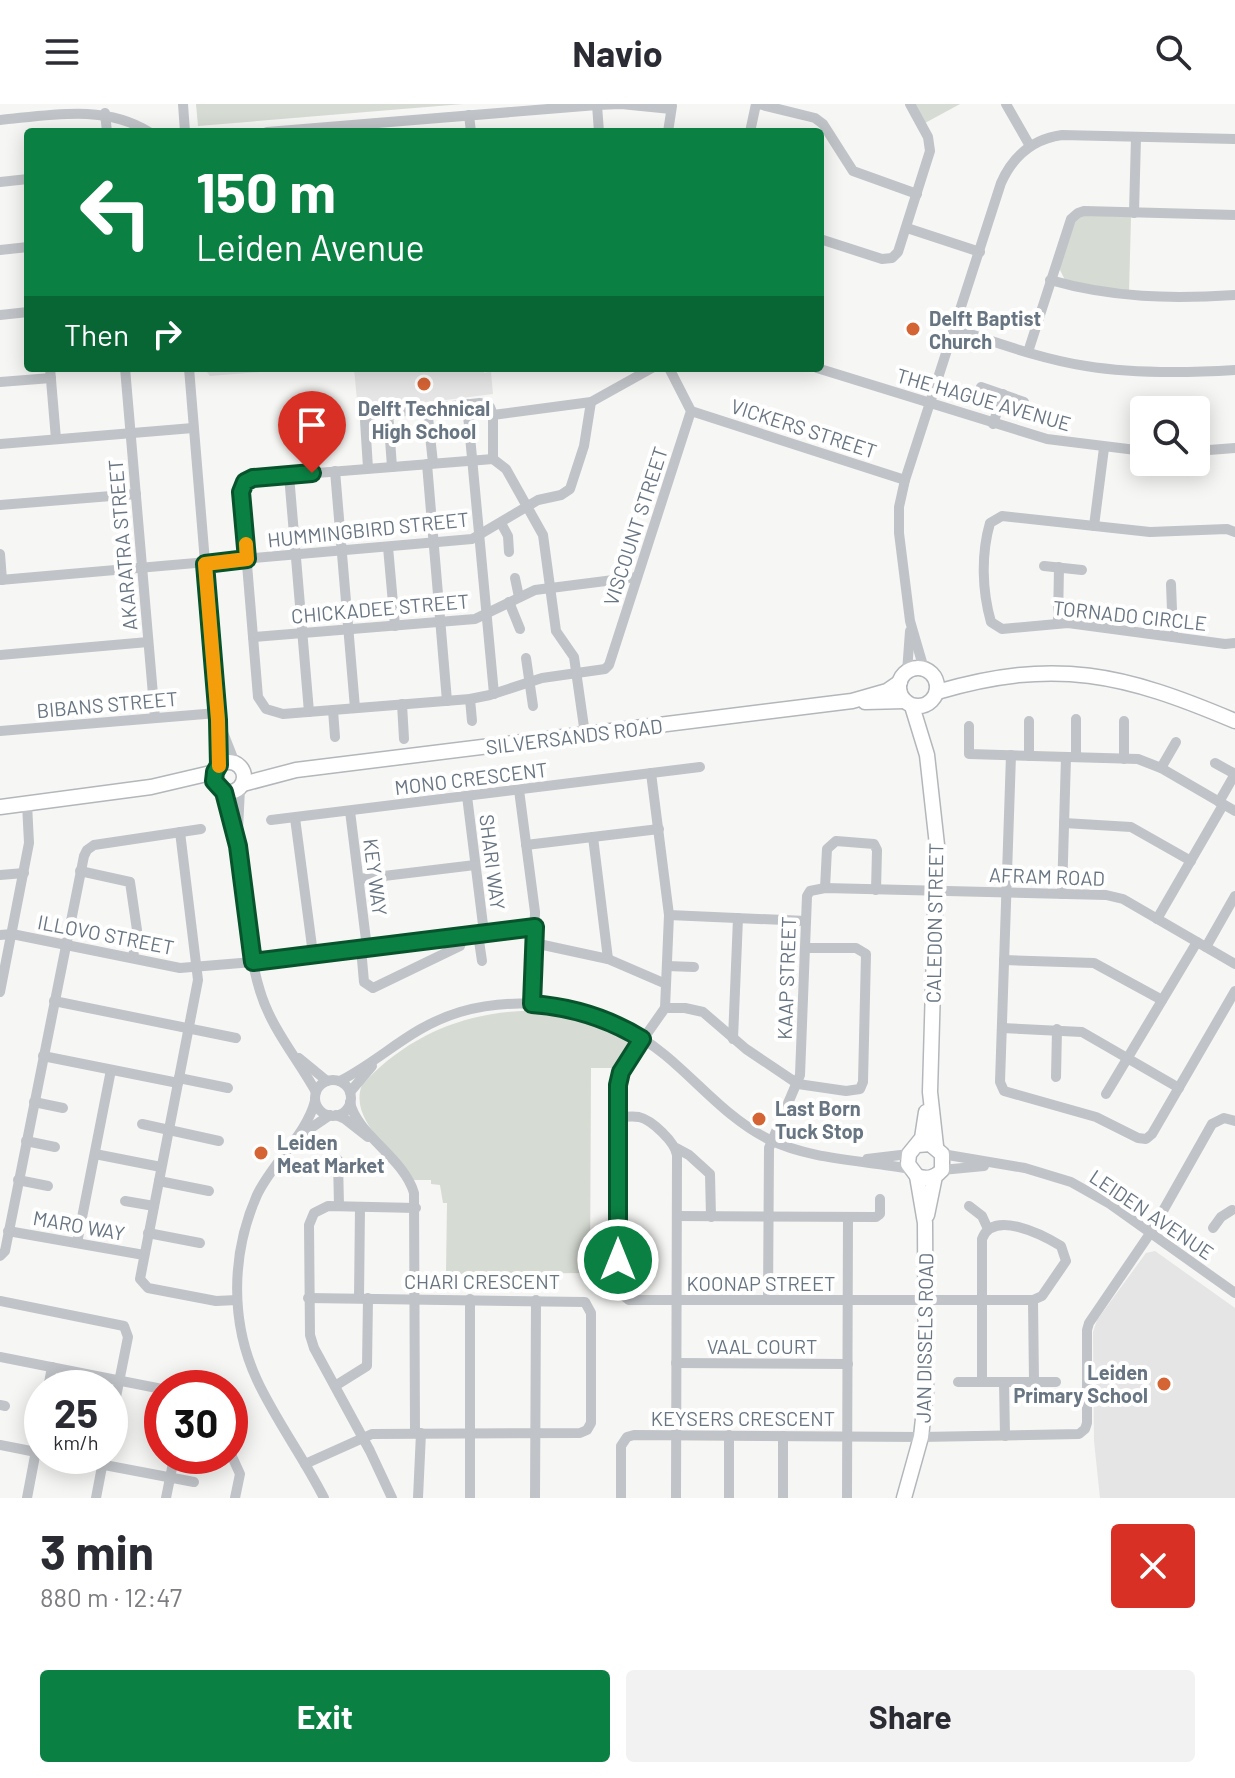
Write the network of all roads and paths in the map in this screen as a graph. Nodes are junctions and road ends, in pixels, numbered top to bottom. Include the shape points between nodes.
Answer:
1 (183, 104) edge
2 (757, 104) edge
3 (910, 104) edge
4 (1006, 104) edge
5 (597, 105) edge
6 (672, 106) edge
7 (105, 113) junction
8 (469, 115) junction
9 (29, 117) junction
10 (0, 120) edge
11 (30, 128) edge
12 (107, 128) edge
13 (142, 128) edge
14 (185, 128) edge
15 (315, 128) edge
16 (471, 128) edge
17 (599, 128) edge
18 (669, 128) edge
19 (751, 128) edge
20 (824, 128) edge
21 (824, 128) edge
22 (1136, 137) junction
23 (1235, 139) edge
24 (1030, 146) junction
25 (24, 179) edge
26 (0, 182) edge
27 (917, 194) junction
28 (1134, 213) junction
29 (1235, 215) edge
30 (907, 228) junction
31 (824, 240) edge
32 (24, 247) edge
33 (0, 250) edge
34 (980, 252) junction
35 (1050, 280) junction
36 (1235, 295) edge
37 (24, 312) edge
38 (0, 315) edge
39 (955, 329) junction
40 (1028, 352) junction
41 (824, 370) edge
42 (1235, 370) edge
43 (125, 372) edge
44 (189, 372) edge
45 (645, 372) edge
46 (671, 372) edge
47 (51, 373) edge
48 (0, 382) edge
49 (981, 387) dead end
50 (1003, 394) junction
51 (591, 402) junction
52 (1024, 402) dead end
53 (467, 404) junction
54 (930, 405) junction
55 (427, 408) junction
56 (691, 411) junction
57 (388, 412) junction
58 (493, 415) junction
59 (993, 424) junction
60 (193, 428) junction
61 (130, 433) junction
62 (56, 439) junction
63 (0, 444) edge
64 (1104, 448) junction
65 (1235, 448) edge
66 (1130, 450) edge
67 (1210, 450) edge
68 (493, 459) junction
69 (472, 460) junction
70 (430, 464) junction
71 (392, 467) junction
72 (368, 468) junction
73 (335, 471) junction
74 (289, 475) junction
75 (905, 480) junction
76 (136, 494) junction
77 (0, 505) edge
78 (528, 507) junction
79 (501, 523) junction
80 (1094, 526) junction
81 (1235, 532) edge
82 (480, 536) junction
83 (434, 544) junction
84 (388, 547) junction
85 (342, 551) junction
86 (509, 552) dead end
87 (0, 554) edge
88 (296, 555) junction
89 (247, 559) junction
90 (205, 564) junction
91 (1044, 566) dead end
92 (1059, 567) junction
93 (143, 568) junction
94 (1082, 570) dead end
95 (637, 577) junction
96 (515, 578) dead end
97 (1, 580) edge
98 (1171, 584) dead end
99 (550, 588) junction
100 (514, 599) junction
101 (487, 614) junction
102 (910, 621) junction
103 (441, 622) junction
104 (1058, 622) junction
105 (395, 626) junction
106 (520, 629) dead end
107 (349, 630) junction
108 (303, 633) junction
109 (253, 637) junction
110 (1173, 637) junction
111 (148, 642) junction
112 (1235, 643) edge
113 (0, 655) edge
114 (526, 658) dead end
115 (928, 672) junction
116 (576, 674) junction
117 (904, 677) junction
118 (986, 679) junction
119 (531, 681) junction
120 (494, 694) junction
121 (934, 697) junction
122 (470, 699) junction
123 (447, 701) junction
124 (852, 701) junction
125 (908, 703) junction
126 (402, 704) junction
127 (533, 706) dead end
128 (355, 708) junction
129 (333, 710) junction
130 (309, 712) junction
131 (218, 716) junction
132 (155, 718) junction
133 (1076, 719) dead end
134 (472, 721) dead end
135 (1029, 721) dead end
136 (1124, 721) dead end
137 (1235, 721) edge
138 (969, 726) dead end
139 (0, 731) edge
140 (585, 734) junction
141 (335, 737) dead end
142 (404, 739) dead end
143 (1176, 742) dead end
144 (927, 755) junction
145 (1011, 755) junction
146 (1029, 756) junction
147 (1071, 757) junction
148 (1124, 759) junction
149 (1215, 763) dead end
150 (237, 765) junction
151 (700, 767) dead end
152 (1161, 768) junction
153 (296, 770) junction
154 (651, 773) junction
155 (1235, 774) edge
156 (219, 779) junction
157 (242, 786) junction
158 (519, 790) junction
159 (467, 796) junction
160 (1221, 803) junction
161 (27, 804) junction
162 (0, 807) edge
163 (350, 811) junction
164 (1235, 811) edge
165 (295, 818) junction
166 (271, 820) dead end
167 (1064, 823) junction
168 (201, 829) dead end
169 (659, 829) junction
170 (180, 832) junction
171 (593, 837) junction
172 (526, 845) junction
173 (238, 846) junction
174 (1191, 861) junction
175 (475, 865) junction
176 (80, 871) junction
177 (24, 873) junction
178 (0, 875) edge
179 (359, 879) junction
180 (825, 888) junction
181 (876, 890) junction
182 (936, 891) junction
183 (1007, 893) junction
184 (1062, 894) junction
185 (1234, 900) edge
186 (669, 915) junction
187 (738, 918) junction
188 (1157, 919) junction
189 (806, 921) junction
190 (535, 927) junction
191 (481, 933) junction
192 (6, 934) edge
193 (464, 935) junction
194 (534, 943) junction
195 (1201, 944) junction
196 (65, 945) junction
197 (364, 948) junction
198 (805, 948) junction
199 (313, 954) junction
200 (133, 958) junction
201 (608, 959) junction
202 (1004, 960) junction
203 (482, 961) dead end
204 (253, 962) junction
205 (1235, 964) edge
206 (667, 966) junction
207 (198, 967) junction
208 (694, 967) dead end
209 (666, 984) junction
210 (1235, 991) edge
211 (0, 992) edge
212 (1162, 1000) junction
213 (54, 1001) junction
214 (532, 1004) junction
215 (665, 1008) junction
216 (189, 1028) junction
217 (1002, 1028) junction
218 (1057, 1029) junction
219 (236, 1038) dead end
220 (642, 1039) junction
221 (733, 1039) junction
222 (291, 1052) junction
223 (383, 1052) junction
224 (43, 1056) junction
225 (1128, 1058) junction
226 (111, 1070) junction
227 (1056, 1077) dead end
228 (178, 1081) junction
229 (327, 1081) junction
230 (340, 1081) junction
231 (798, 1084) junction
232 (228, 1088) dead end
233 (1179, 1088) junction
234 (930, 1092) junction
235 (1106, 1094) dead end
236 (315, 1097) junction
237 (350, 1097) junction
238 (34, 1102) junction
239 (63, 1108) dead end
240 (333, 1115) junction
241 (618, 1117) junction
242 (1235, 1121) edge
243 (142, 1124) dead end
244 (169, 1129) junction
245 (771, 1140) junction
246 (26, 1141) junction
247 (219, 1141) dead end
248 (376, 1142) junction
249 (290, 1143) junction
250 (55, 1147) dead end
251 (676, 1148) junction
252 (95, 1154) junction
253 (338, 1160) dead end
254 (913, 1161) junction
255 (939, 1162) junction
256 (161, 1167) junction
257 (18, 1180) junction
258 (159, 1181) junction
259 (48, 1186) dead end
260 (209, 1191) dead end
261 (880, 1199) dead end
262 (125, 1201) dead end
263 (154, 1206) junction
264 (339, 1206) junction
265 (969, 1206) dead end
266 (360, 1207) junction
267 (416, 1208) junction
268 (1234, 1209) edge
269 (677, 1216) junction
270 (711, 1217) junction
271 (768, 1217) junction
272 (848, 1217) junction
273 (925, 1223) junction
274 (1213, 1228) dead end
275 (988, 1229) junction
276 (8, 1231) junction
277 (1151, 1232) junction
278 (148, 1233) junction
279 (77, 1243) junction
280 (200, 1243) dead end
281 (144, 1255) junction
282 (0, 1256) edge
283 (1235, 1293) edge
284 (308, 1298) junction
285 (363, 1298) junction
286 (415, 1299) junction
287 (470, 1299) junction
288 (237, 1300) junction
289 (536, 1300) junction
290 (676, 1300) junction
291 (768, 1300) junction
292 (1033, 1300) junction
293 (0, 1301) edge
294 (848, 1301) junction
295 (926, 1301) junction
296 (982, 1301) junction
297 (0, 1357) edge
298 (676, 1363) junction
299 (848, 1364) junction
300 (52, 1367) junction
301 (51, 1370) edge
302 (66, 1370) edge
303 (121, 1370) edge
304 (958, 1382) dead end
305 (982, 1382) junction
306 (1004, 1382) junction
307 (1034, 1382) junction
308 (1056, 1382) dead end
309 (335, 1386) junction
310 (418, 1433) junction
311 (470, 1433) junction
312 (536, 1433) junction
313 (676, 1435) junction
314 (729, 1435) junction
315 (783, 1436) junction
316 (847, 1436) junction
317 (1005, 1436) junction
318 (363, 1437) junction
319 (921, 1437) junction
320 (0, 1445) edge
321 (24, 1450) edge
322 (305, 1464) junction
323 (128, 1467) edge
324 (33, 1474) edge
325 (100, 1474) edge
326 (171, 1474) edge
327 (240, 1474) edge
328 (170, 1478) junction
329 (194, 1482) dead end
330 (27, 1498) edge
331 (96, 1498) edge
332 (166, 1498) edge
333 (235, 1498) edge
334 (324, 1498) edge
335 (392, 1498) edge
336 (418, 1498) edge
337 (470, 1498) edge
338 (535, 1498) edge
339 (621, 1498) edge
340 (676, 1498) edge
341 (729, 1498) edge
342 (783, 1498) edge
343 (847, 1498) edge
344 (904, 1498) edge

1 - 14 street
2 - 19 street
2 - 20 street via 819,121
3 - 27 street via 930,145
4 - 24 street
5 - 6 street
5 - 8 street
5 - 17 street
6 - 18 street
7 - 9 street
7 - 12 street
7 - 13 street
8 - 15 street
8 - 16 street
9 - 10 street
9 - 11 street
21 - 27 street via 853,171
22 - 23 street
22 - 24 street via 1062,135
22 - 28 street
24 - 34 street via 1005,175
25 - 26 street
27 - 30 street
28 - 29 street
28 - 35 street via 1075,214
30 - 31 street via 898,252 889,259
30 - 34 street
32 - 33 street
34 - 39 street
35 - 36 street via 1122,296
35 - 40 street
37 - 38 street
39 - 40 street
39 - 54 street
40 - 42 street via 1132,371
41 - 54 street, THE HAGUE AVENUE
43 - 61 street, AKARATRA STREET
44 - 60 street
45 - 51 street
46 - 56 street
47 - 48 street
47 - 62 street
49 - 50 street
50 - 52 street
50 - 59 street
51 - 58 street
51 - 78 street, HUMMINGBIRD STREET via 572,486
53 - 55 street
53 - 58 street via 483,403
53 - 69 street
54 - 59 street, THE HAGUE AVENUE
54 - 75 street
55 - 57 street
55 - 70 street
56 - 75 street, VICKERS STREET
56 - 95 street, VISCOUNT STREET
57 - 71 street
57 - 72 street via 365,421
58 - 68 street
59 - 64 street, THE HAGUE AVENUE
60 - 61 street
60 - 90 street
61 - 62 street
61 - 76 street, AKARATRA STREET
62 - 63 street
64 - 66 street, THE HAGUE AVENUE
64 - 80 street
65 - 67 street
68 - 69 street
68 - 78 street via 506,469
69 - 70 street
69 - 82 street
70 - 71 street
70 - 83 street
71 - 72 street
72 - 73 street
73 - 74 street
73 - 85 street
74 - 88 street
74 - 89 street via 245,482 241,492
75 - 102 street via 898,519
76 - 77 street
76 - 93 street, AKARATRA STREET
78 - 79 street, HUMMINGBIRD STREET
78 - 99 street via 543,535
79 - 82 street, HUMMINGBIRD STREET
79 - 86 street
80 - 81 street, TORNADO CIRCLE
80 - 104 street, TORNADO CIRCLE via 1002,516 990,523 985,576 991,622 1002,629
82 - 83 street, HUMMINGBIRD STREET
82 - 101 street
83 - 84 street, HUMMINGBIRD STREET
83 - 103 street
84 - 85 street, HUMMINGBIRD STREET
84 - 105 street
85 - 88 street, HUMMINGBIRD STREET
85 - 107 street
87 - 97 street
88 - 89 street, HUMMINGBIRD STREET
88 - 108 street
89 - 90 street, HUMMINGBIRD STREET
89 - 109 street
90 - 93 street, HUMMINGBIRD STREET
90 - 131 street
91 - 92 street
92 - 94 street
92 - 104 street
93 - 97 street, HUMMINGBIRD STREET
93 - 111 street, AKARATRA STREET
95 - 99 street, CHICKADEE STREET
95 - 116 street, VISCOUNT STREET via 609,665 599,672
96 - 100 street
98 - 110 street
99 - 100 street, CHICKADEE STREET
99 - 116 street via 556,631 572,652
100 - 101 street, CHICKADEE STREET
100 - 106 street
101 - 103 street, CHICKADEE STREET
101 - 120 street
102 - 115 street
102 - 117 street
103 - 105 street, CHICKADEE STREET
103 - 123 street
104 - 110 street, TORNADO CIRCLE
105 - 107 street, CHICKADEE STREET
107 - 108 street, CHICKADEE STREET
107 - 128 street
108 - 109 street, CHICKADEE STREET
108 - 130 street
109 - 130 street via 258,697 266,709 278,714
110 - 112 street, TORNADO CIRCLE
111 - 113 street
111 - 132 street, AKARATRA STREET
114 - 119 street
115 - 117 street
115 - 118 street via 942,678
115 - 121 street via 937,683
116 - 119 street
116 - 140 street
117 - 124 street, SILVERSANDS ROAD via 887,691
117 - 125 street via 901,695
118 - 121 street
118 - 137 street via 1046,673 1111,678
119 - 120 street
119 - 127 street
120 - 122 street
121 - 125 street via 922,707
121 - 144 street, CALEDON STREET
122 - 123 street
122 - 134 street
123 - 126 street
124 - 125 street, SILVERSANDS ROAD
124 - 140 street, SILVERSANDS ROAD
125 - 144 street, CALEDON STREET
126 - 128 street
126 - 142 street
128 - 129 street
129 - 130 street
129 - 141 street
131 - 132 street, BIBANS STREET
131 - 150 street
131 - 156 street
132 - 139 street, BIBANS STREET
133 - 147 street
135 - 146 street
136 - 148 street
138 - 145 street via 969,754
140 - 153 street, SILVERSANDS ROAD
143 - 152 street
144 - 182 street, CALEDON STREET via 936,825
145 - 146 street
145 - 183 street
146 - 147 street
147 - 148 street
147 - 167 street
148 - 152 street
149 - 155 street
150 - 153 street, SILVERSANDS ROAD
150 - 156 street via 227,762
150 - 157 street via 244,774
151 - 154 street, MONO CRESCENT
152 - 160 street
153 - 157 street, SILVERSANDS ROAD
154 - 158 street, MONO CRESCENT
154 - 169 street
155 - 160 street
156 - 157 street via 232,793
156 - 161 street
156 - 173 street
157 - 173 street
158 - 159 street, MONO CRESCENT
158 - 172 street
159 - 163 street, MONO CRESCENT
159 - 175 street, SHARI WAY
160 - 164 street
160 - 174 street
161 - 162 street
161 - 177 street via 30,839
163 - 165 street, MONO CRESCENT
163 - 179 street, KEY WAY
165 - 166 street, MONO CRESCENT
165 - 199 street
167 - 174 street via 1131,827
167 - 184 street
168 - 170 street
169 - 171 street
169 - 186 street
170 - 176 street via 94,845
170 - 207 street
171 - 172 street
171 - 201 street
172 - 190 street
173 - 204 street
174 - 188 street
175 - 179 street
175 - 191 street, SHARI WAY
176 - 196 street
176 - 200 street via 130,882 137,930
177 - 178 street
177 - 192 street
179 - 197 street, KEY WAY
180 - 181 street
180 - 181 street via 827,849 836,841 874,844
180 - 189 street, KAAP STREET via 807,896
181 - 182 street
182 - 183 street, AFRAM ROAD
182 - 234 street, CALEDON STREET
183 - 184 street, AFRAM ROAD
183 - 202 street
184 - 188 street, AFRAM ROAD via 1114,896
185 - 195 street
186 - 187 street
186 - 206 street
187 - 189 street
187 - 221 street
188 - 195 street, AFRAM ROAD
189 - 198 street, KAAP STREET
190 - 191 street, ILLOVO STREET
190 - 194 street
191 - 193 street, ILLOVO STREET
191 - 203 street, SHARI WAY
192 - 196 street, ILLOVO STREET
192 - 211 street
193 - 197 street, ILLOVO STREET
193 - 197 street, KEY WAY via 460,946 373,988 364,982
194 - 201 street
194 - 214 street
195 - 205 street, AFRAM ROAD
195 - 212 street
196 - 200 street, ILLOVO STREET
196 - 213 street
197 - 199 street, ILLOVO STREET
198 - 231 street, KAAP STREET
198 - 231 street via 856,948 866,954 863,1082 854,1091
199 - 204 street, ILLOVO STREET
200 - 207 street, ILLOVO STREET
201 - 209 street
202 - 212 street via 1094,963
202 - 217 street
204 - 207 street, ILLOVO STREET
204 - 222 street via 270,1017
206 - 208 street
206 - 209 street
207 - 216 street
209 - 215 street
210 - 233 street
212 - 225 street
213 - 216 street
213 - 224 street
214 - 220 street via 589,1014
214 - 223 street via 461,1012 420,1028
215 - 220 street
215 - 221 street via 703,1012
216 - 219 street
216 - 228 street
217 - 218 street
217 - 233 street via 1000,1082 1006,1093 1096,1117 1140,1139 1152,1134
218 - 225 street via 1082,1032
218 - 227 street
220 - 241 street, KOONAP STREET via 621,1072
220 - 245 street via 717,1105
221 - 231 street
222 - 229 street
222 - 236 street
223 - 230 street
223 - 237 street
224 - 226 street
224 - 238 street
225 - 233 street
225 - 235 street
226 - 228 street
226 - 252 street
228 - 232 street
228 - 244 street
229 - 230 street
229 - 236 street
230 - 237 street
231 - 245 street, KAAP STREET
234 - 254 street, CALEDON STREET
234 - 255 street, CALEDON STREET
236 - 240 street via 320,1111
236 - 249 street
237 - 240 street via 345,1111
237 - 248 street via 353,1112
238 - 239 street
238 - 246 street
240 - 248 street
240 - 249 street
241 - 251 street via 646,1120
241 - 290 street, KOONAP STREET via 620,1293 629,1300
242 - 277 street via 1224,1118 1212,1124
243 - 244 street
244 - 247 street
244 - 256 street
245 - 254 street via 829,1157
245 - 271 street
246 - 250 street
246 - 257 street
248 - 267 street via 408,1176
249 - 288 street via 252,1208 238,1262
251 - 269 street
251 - 270 street via 710,1174
252 - 256 street
252 - 279 street
253 - 264 street
254 - 255 street via 929,1178
254 - 255 street via 930,1144
254 - 273 street, JAN DISSELS ROAD
255 - 273 street, JAN DISSELS ROAD
255 - 277 street, LEIDEN AVENUE via 1025,1168 1071,1182
256 - 258 street
257 - 259 street
257 - 276 street
258 - 260 street
258 - 263 street
261 - 272 street via 879,1216
262 - 263 street
263 - 278 street
264 - 266 street
264 - 284 street via 318,1209 309,1220
265 - 275 street
266 - 267 street
266 - 285 street
267 - 286 street
268 - 274 street
269 - 270 street
269 - 290 street
270 - 271 street
271 - 272 street
271 - 291 street
272 - 294 street
273 - 295 street, JAN DISSELS ROAD
275 - 292 street via 1011,1226 1047,1237 1064,1249 1064,1265 1042,1296
275 - 296 street via 982,1239
276 - 279 street, MARO WAY
276 - 282 street
277 - 283 street, LEIDEN AVENUE
277 - 317 street, KEYSERS CRESCENT via 1088,1326 1085,1429 1074,1436
278 - 280 street
278 - 281 street
279 - 281 street, MARO WAY
281 - 288 street via 144,1286
284 - 285 street, CHARI CRESCENT
284 - 309 street via 310,1335
285 - 286 street, CHARI CRESCENT
285 - 309 street via 367,1366
286 - 287 street, CHARI CRESCENT
286 - 310 street
287 - 289 street, CHARI CRESCENT
287 - 311 street
288 - 322 street via 256,1378
289 - 312 street
289 - 312 street, CHARI CRESCENT via 585,1302 591,1309 589,1428 583,1433
290 - 291 street, KOONAP STREET
290 - 298 street
291 - 294 street, KOONAP STREET
292 - 296 street
292 - 307 street
293 - 303 street via 124,1326 128,1334
294 - 295 street, KOONAP STREET
294 - 299 street
295 - 296 street, KOONAP STREET
295 - 319 street, JAN DISSELS ROAD
296 - 305 street
297 - 300 street
298 - 299 street, VAAL COURT
298 - 313 street
299 - 316 street
300 - 301 street
300 - 302 street
304 - 305 street
305 - 306 street
306 - 307 street
306 - 317 street
307 - 308 street
309 - 318 street
310 - 311 street, CHARI CRESCENT
310 - 318 street, CHARI CRESCENT
310 - 336 street
311 - 312 street, CHARI CRESCENT
311 - 337 street
312 - 338 street
313 - 314 street, KEYSERS CRESCENT
313 - 339 street, KEYSERS CRESCENT via 634,1435 622,1442
313 - 340 street
314 - 315 street, KEYSERS CRESCENT
314 - 341 street
315 - 316 street, KEYSERS CRESCENT
315 - 342 street
316 - 319 street, KEYSERS CRESCENT
316 - 343 street
317 - 319 street, KEYSERS CRESCENT
318 - 322 street, CHARI CRESCENT
318 - 335 street
319 - 344 street, JAN DISSELS ROAD
320 - 321 street
322 - 334 street
323 - 328 street
324 - 330 street
325 - 331 street
326 - 328 street
327 - 333 street
328 - 329 street
328 - 332 street

